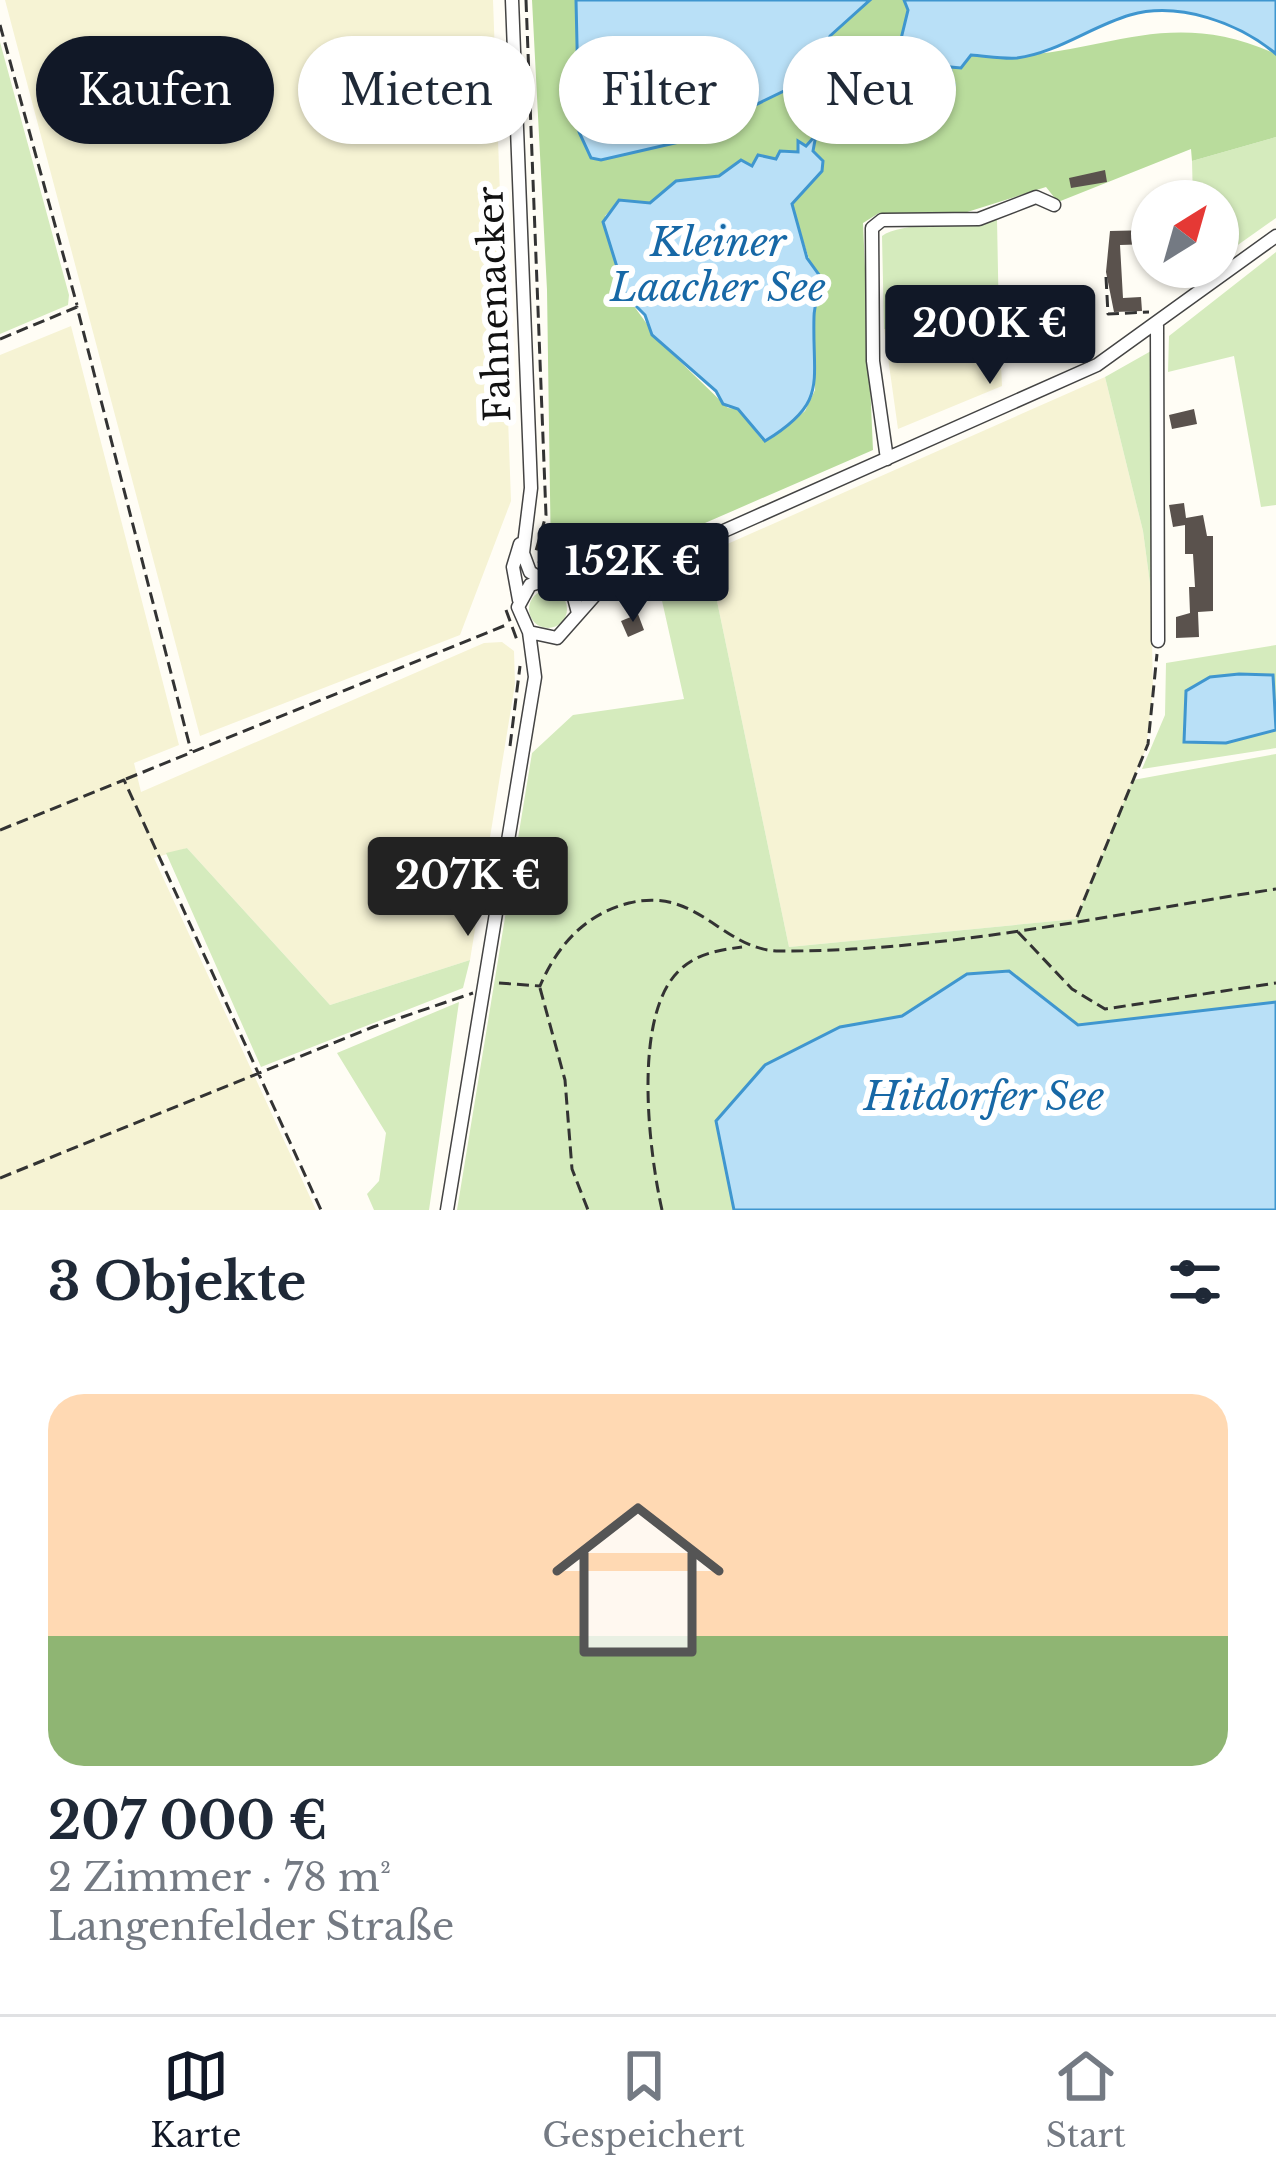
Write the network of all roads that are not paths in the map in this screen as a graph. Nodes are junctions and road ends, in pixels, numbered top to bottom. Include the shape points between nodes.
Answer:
1 (512, 0) edge
2 (1054, 205) dead end
3 (1276, 236) edge
4 (1154, 319) junction
5 (885, 454) junction
6 (526, 533) junction
7 (543, 580) junction
8 (609, 582) junction
9 (565, 585) junction
10 (519, 601) junction
11 (578, 614) junction
12 (524, 638) junction
13 (557, 638) junction
14 (1158, 641) road end
15 (535, 677) junction
16 (447, 1210) edge

1 - 6 street, Fahnenacker via 531,488
2 - 5 street via 1036,196 979,219 882,220 872,228 873,361
3 - 4 street
4 - 5 street via 1097,365
4 - 14 street
5 - 8 street
6 - 7 street, Fahnenacker via 526,567
6 - 10 street, Fahnenacker via 514,558
7 - 9 street
7 - 10 street
8 - 9 street
8 - 11 street
9 - 11 street
10 - 12 street, Fahnenacker via 514,622
11 - 13 street
12 - 13 street
12 - 15 street
13 - 15 street
15 - 16 street

